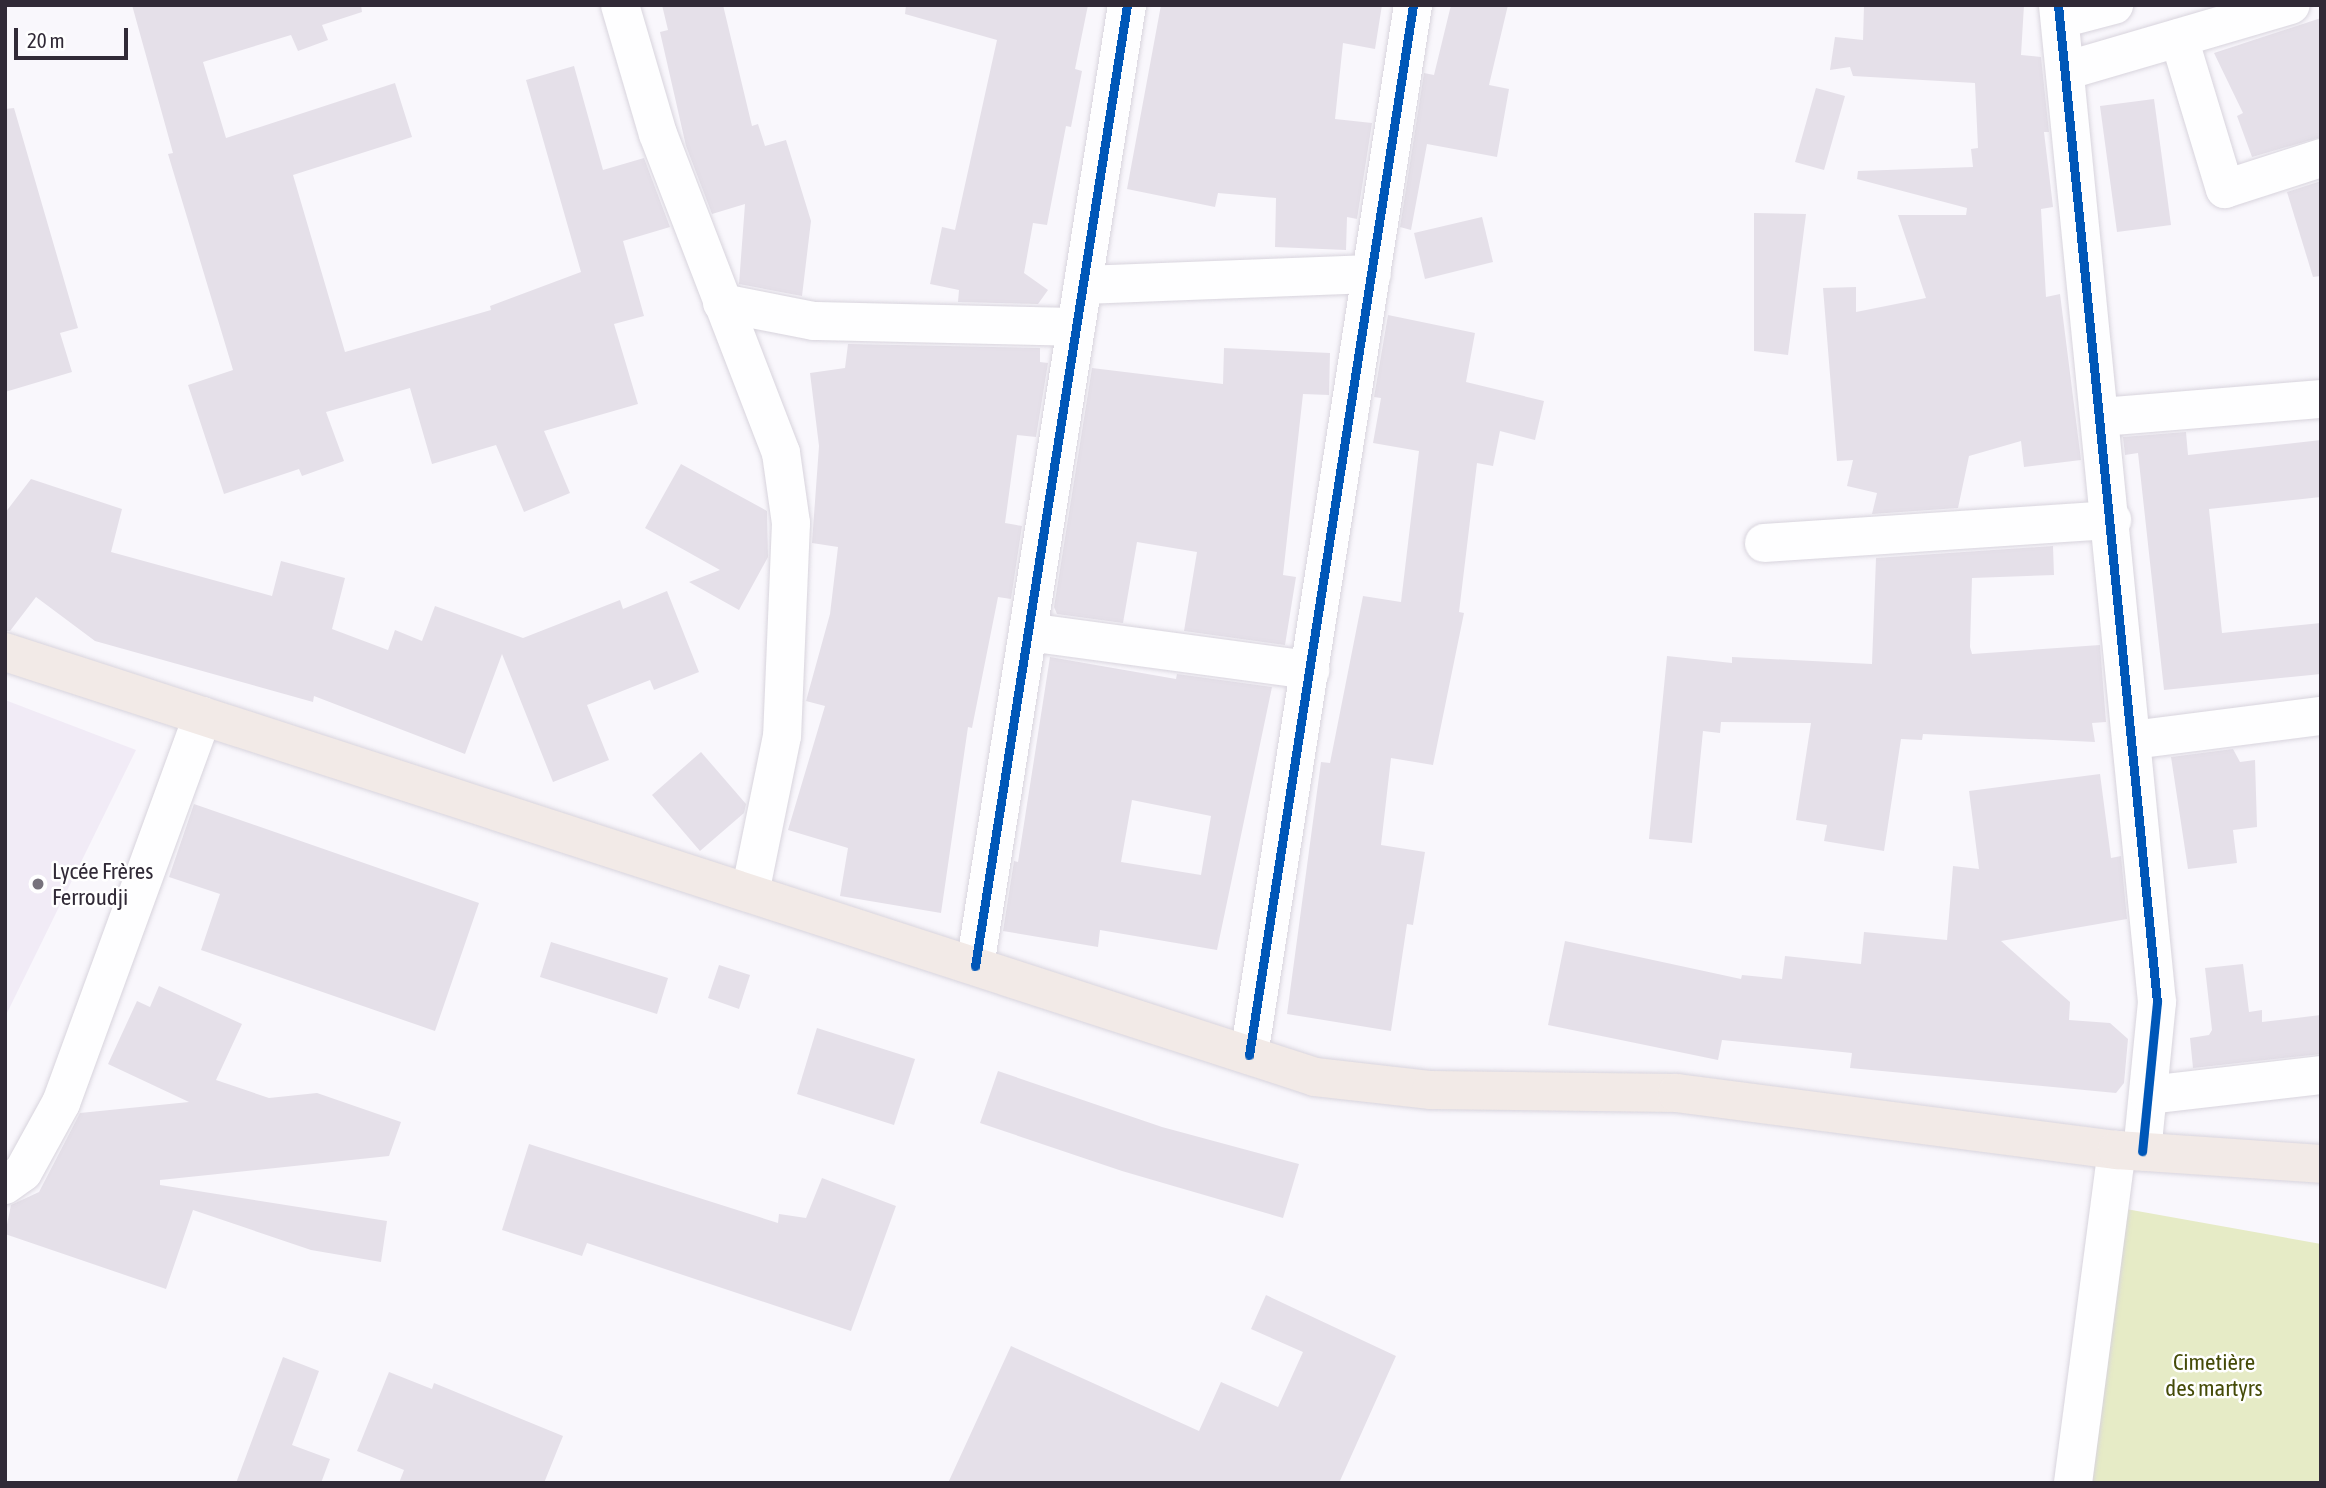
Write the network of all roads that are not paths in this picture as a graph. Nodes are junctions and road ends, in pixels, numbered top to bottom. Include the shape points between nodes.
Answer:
1 (620, 5) edge
2 (1127, 5) edge
3 (1413, 5) edge
4 (2114, 5) edge
5 (2291, 5) edge
6 (2059, 12) edge
7 (2179, 38) junction
8 (2065, 71) junction
9 (2321, 158) edge
10 (1372, 274) junction
11 (1083, 285) junction
12 (722, 303) junction
13 (1076, 327) junction
14 (2321, 399) edge
15 (2102, 417) junction
16 (2112, 520) junction
17 (1764, 543) dead end
18 (1028, 632) junction
19 (5, 652) edge
20 (1310, 670) junction
21 (203, 716) junction
22 (2321, 716) edge
23 (2133, 740) junction
24 (750, 893) junction
25 (975, 966) junction
26 (1249, 1055) junction
27 (2321, 1075) edge
28 (2149, 1095) junction
29 (2129, 1151) junction
30 (2321, 1164) edge
31 (5, 1185) edge
32 (2073, 1483) edge

1 - 12 street via 658,134
2 - 11 street
3 - 10 street
4 - 6 street
5 - 7 street
6 - 8 street
7 - 8 street
7 - 9 street via 2225,189
8 - 15 street
10 - 11 street
10 - 20 street
11 - 13 street
12 - 13 street via 814,321
12 - 24 street via 781,453 791,523 782,736
13 - 18 street
14 - 15 street
15 - 16 street
16 - 17 street
16 - 23 street
18 - 20 street
18 - 25 street
19 - 21 main road
20 - 26 street
21 - 24 main road
21 - 31 street via 61,1103 23,1172
22 - 23 street
23 - 28 street via 2157,1002
24 - 25 main road
25 - 26 main road
26 - 29 main road via 1315,1077 1432,1090 1677,1093
27 - 28 street
28 - 29 street
29 - 30 main road
29 - 32 street

